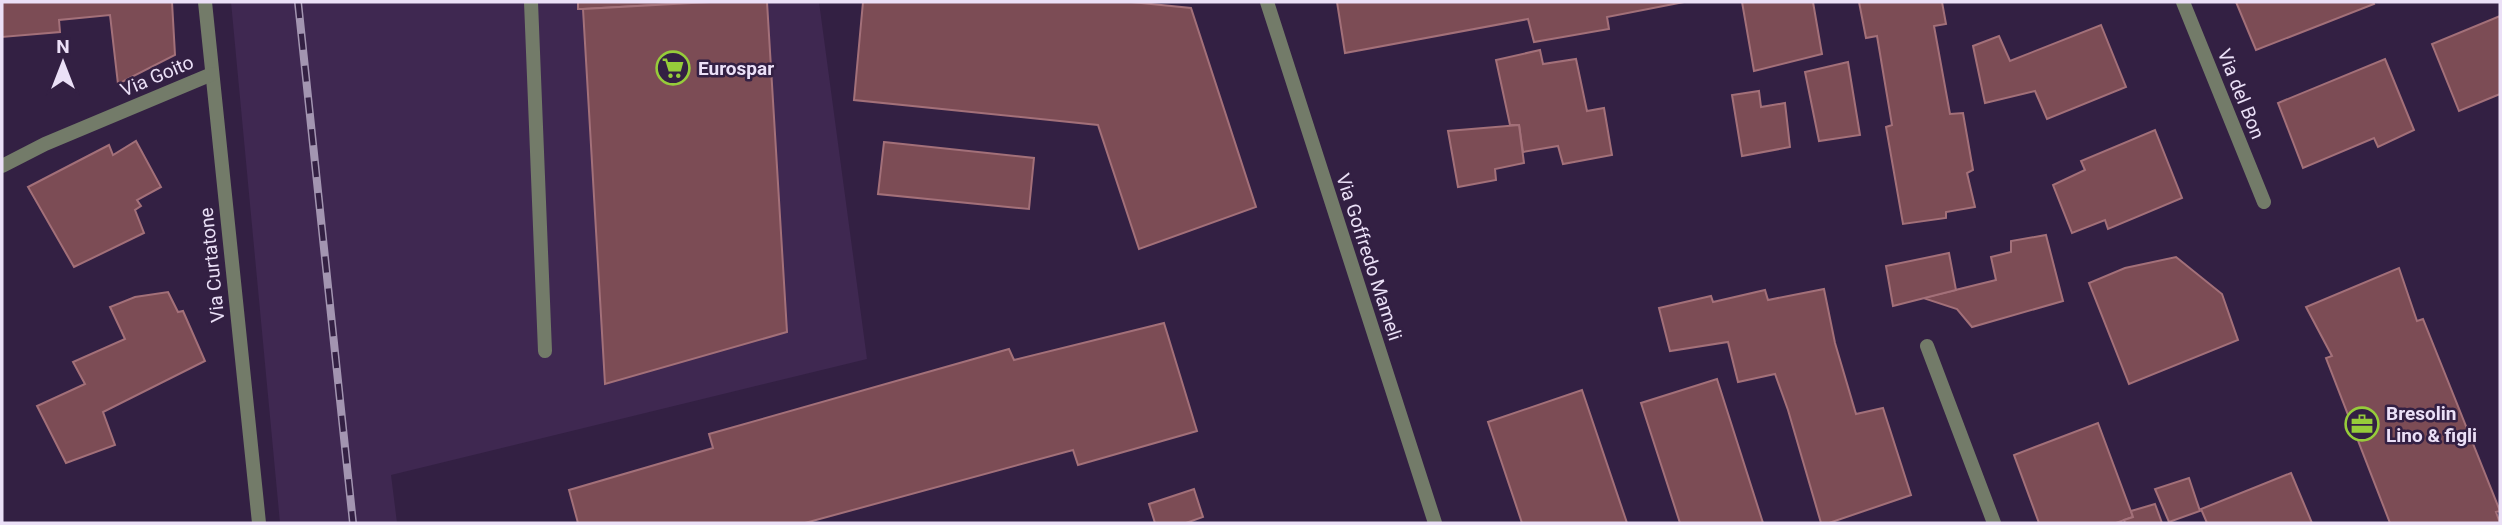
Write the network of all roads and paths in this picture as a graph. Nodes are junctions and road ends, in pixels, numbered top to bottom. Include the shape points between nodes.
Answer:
1 (205, 2) edge
2 (531, 2) edge
3 (1267, 2) edge
4 (2183, 2) edge
5 (212, 74) junction
6 (2, 166) edge
7 (2264, 202) dead end
8 (1927, 346) dead end
9 (545, 351) dead end
10 (259, 523) edge
11 (1435, 523) edge
12 (1994, 523) edge

1 - 5 street, Via Curtatone
2 - 9 street
3 - 11 street, Via Goffredo Mameli
4 - 7 street, Via del Bon
5 - 6 street, Via Goito
5 - 10 street, Via Curtatone
8 - 12 street

